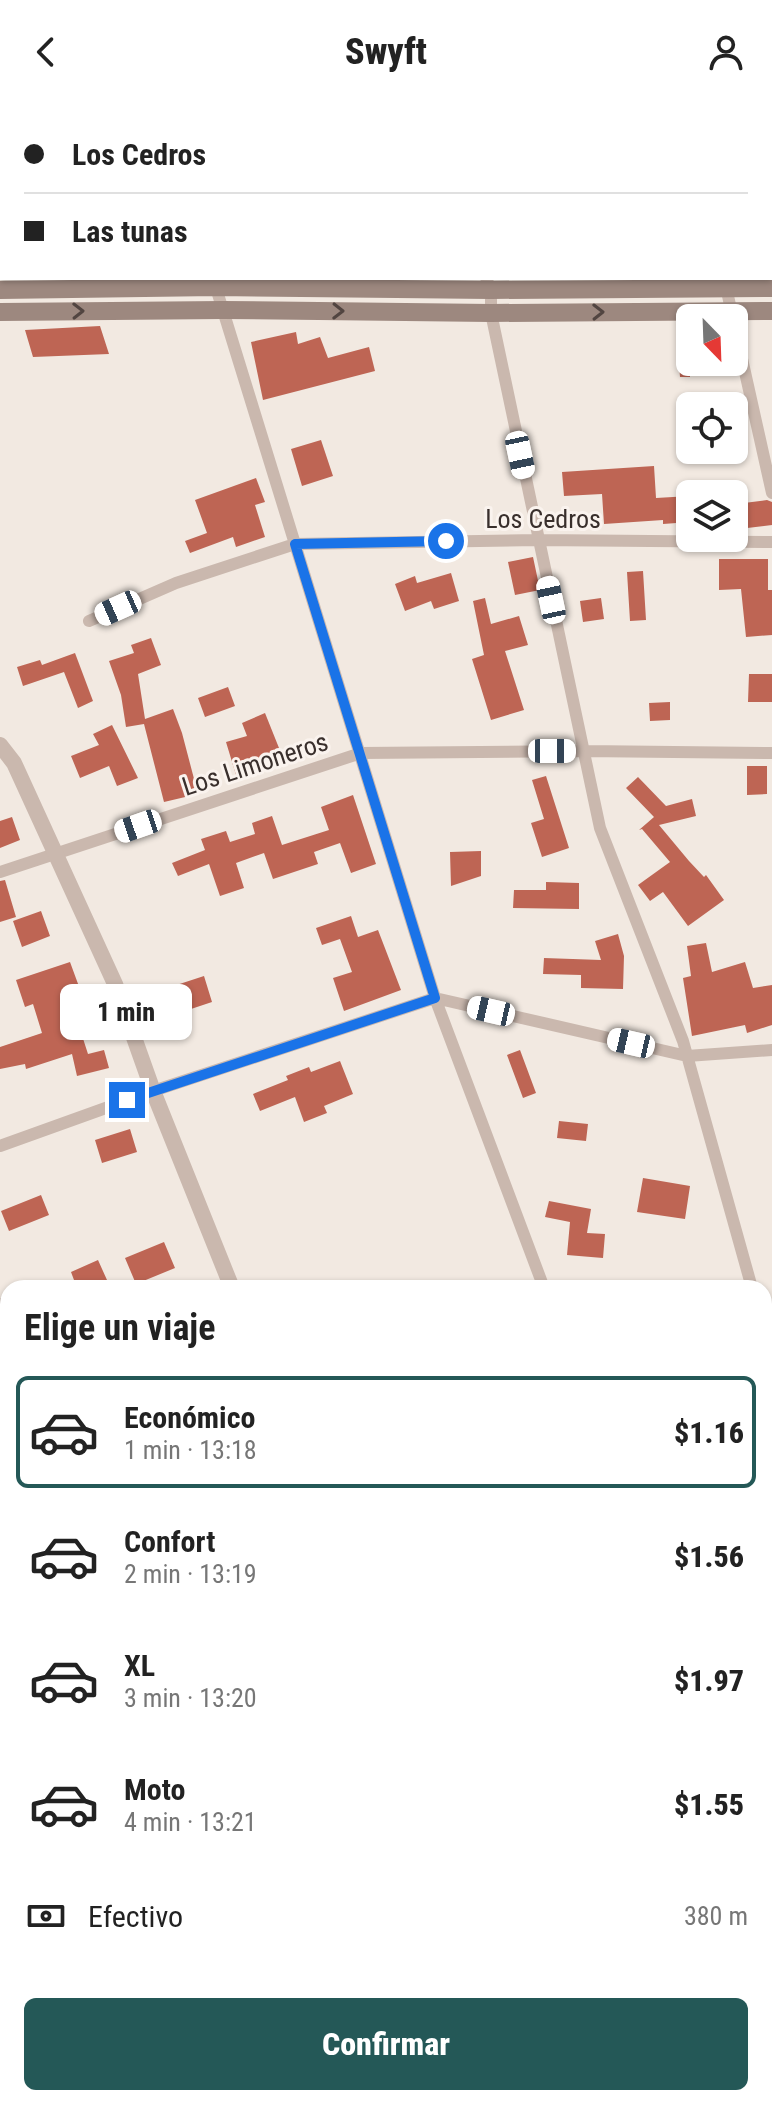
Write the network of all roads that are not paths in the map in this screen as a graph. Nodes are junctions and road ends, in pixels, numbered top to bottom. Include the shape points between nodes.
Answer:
1 (215, 282) edge
2 (726, 283) edge
3 (488, 284) edge
4 (772, 288) edge
5 (0, 290) edge
6 (731, 304) edge
7 (223, 310) junction
8 (748, 310) edge
9 (676, 311) edge
10 (772, 311) edge
11 (0, 312) edge
12 (491, 313) junction
13 (747, 376) edge
14 (772, 493) edge
15 (537, 540) junction
16 (772, 542) edge
17 (295, 544) junction
18 (89, 621) dead end
19 (0, 745) edge
20 (584, 751) junction
21 (361, 753) junction
22 (772, 753) edge
23 (56, 854) junction
24 (0, 872) edge
25 (435, 998) junction
26 (772, 1050) edge
27 (687, 1056) junction
28 (153, 1091) junction
29 (0, 1146) edge
30 (229, 1280) edge
31 (541, 1280) edge
32 (750, 1280) edge

1 - 3 main road
1 - 5 main road
1 - 7 street
2 - 3 main road
2 - 4 main road
2 - 6 street
3 - 12 street
11 -> 7 main road
7 -> 12 main road
7 - 17 street
8 - 10 main road
12 -> 9 main road
12 - 15 street
13 - 14 street
15 - 16 street, Los Cedros
15 - 17 street, Los Cedros
15 - 20 street
17 - 18 street, Los Cedros via 176,583
17 - 21 street
19 - 23 street via 14,763
20 - 21 street, Los Limoneros
20 - 22 street, Los Limoneros
20 - 27 street via 600,828
21 - 23 street, Los Limoneros
21 - 25 street
23 - 24 street, Los Limoneros
23 - 28 street via 115,984
25 - 27 street
25 - 28 street
25 - 31 street
26 - 27 street
27 - 32 street
28 - 29 street
28 - 30 street

